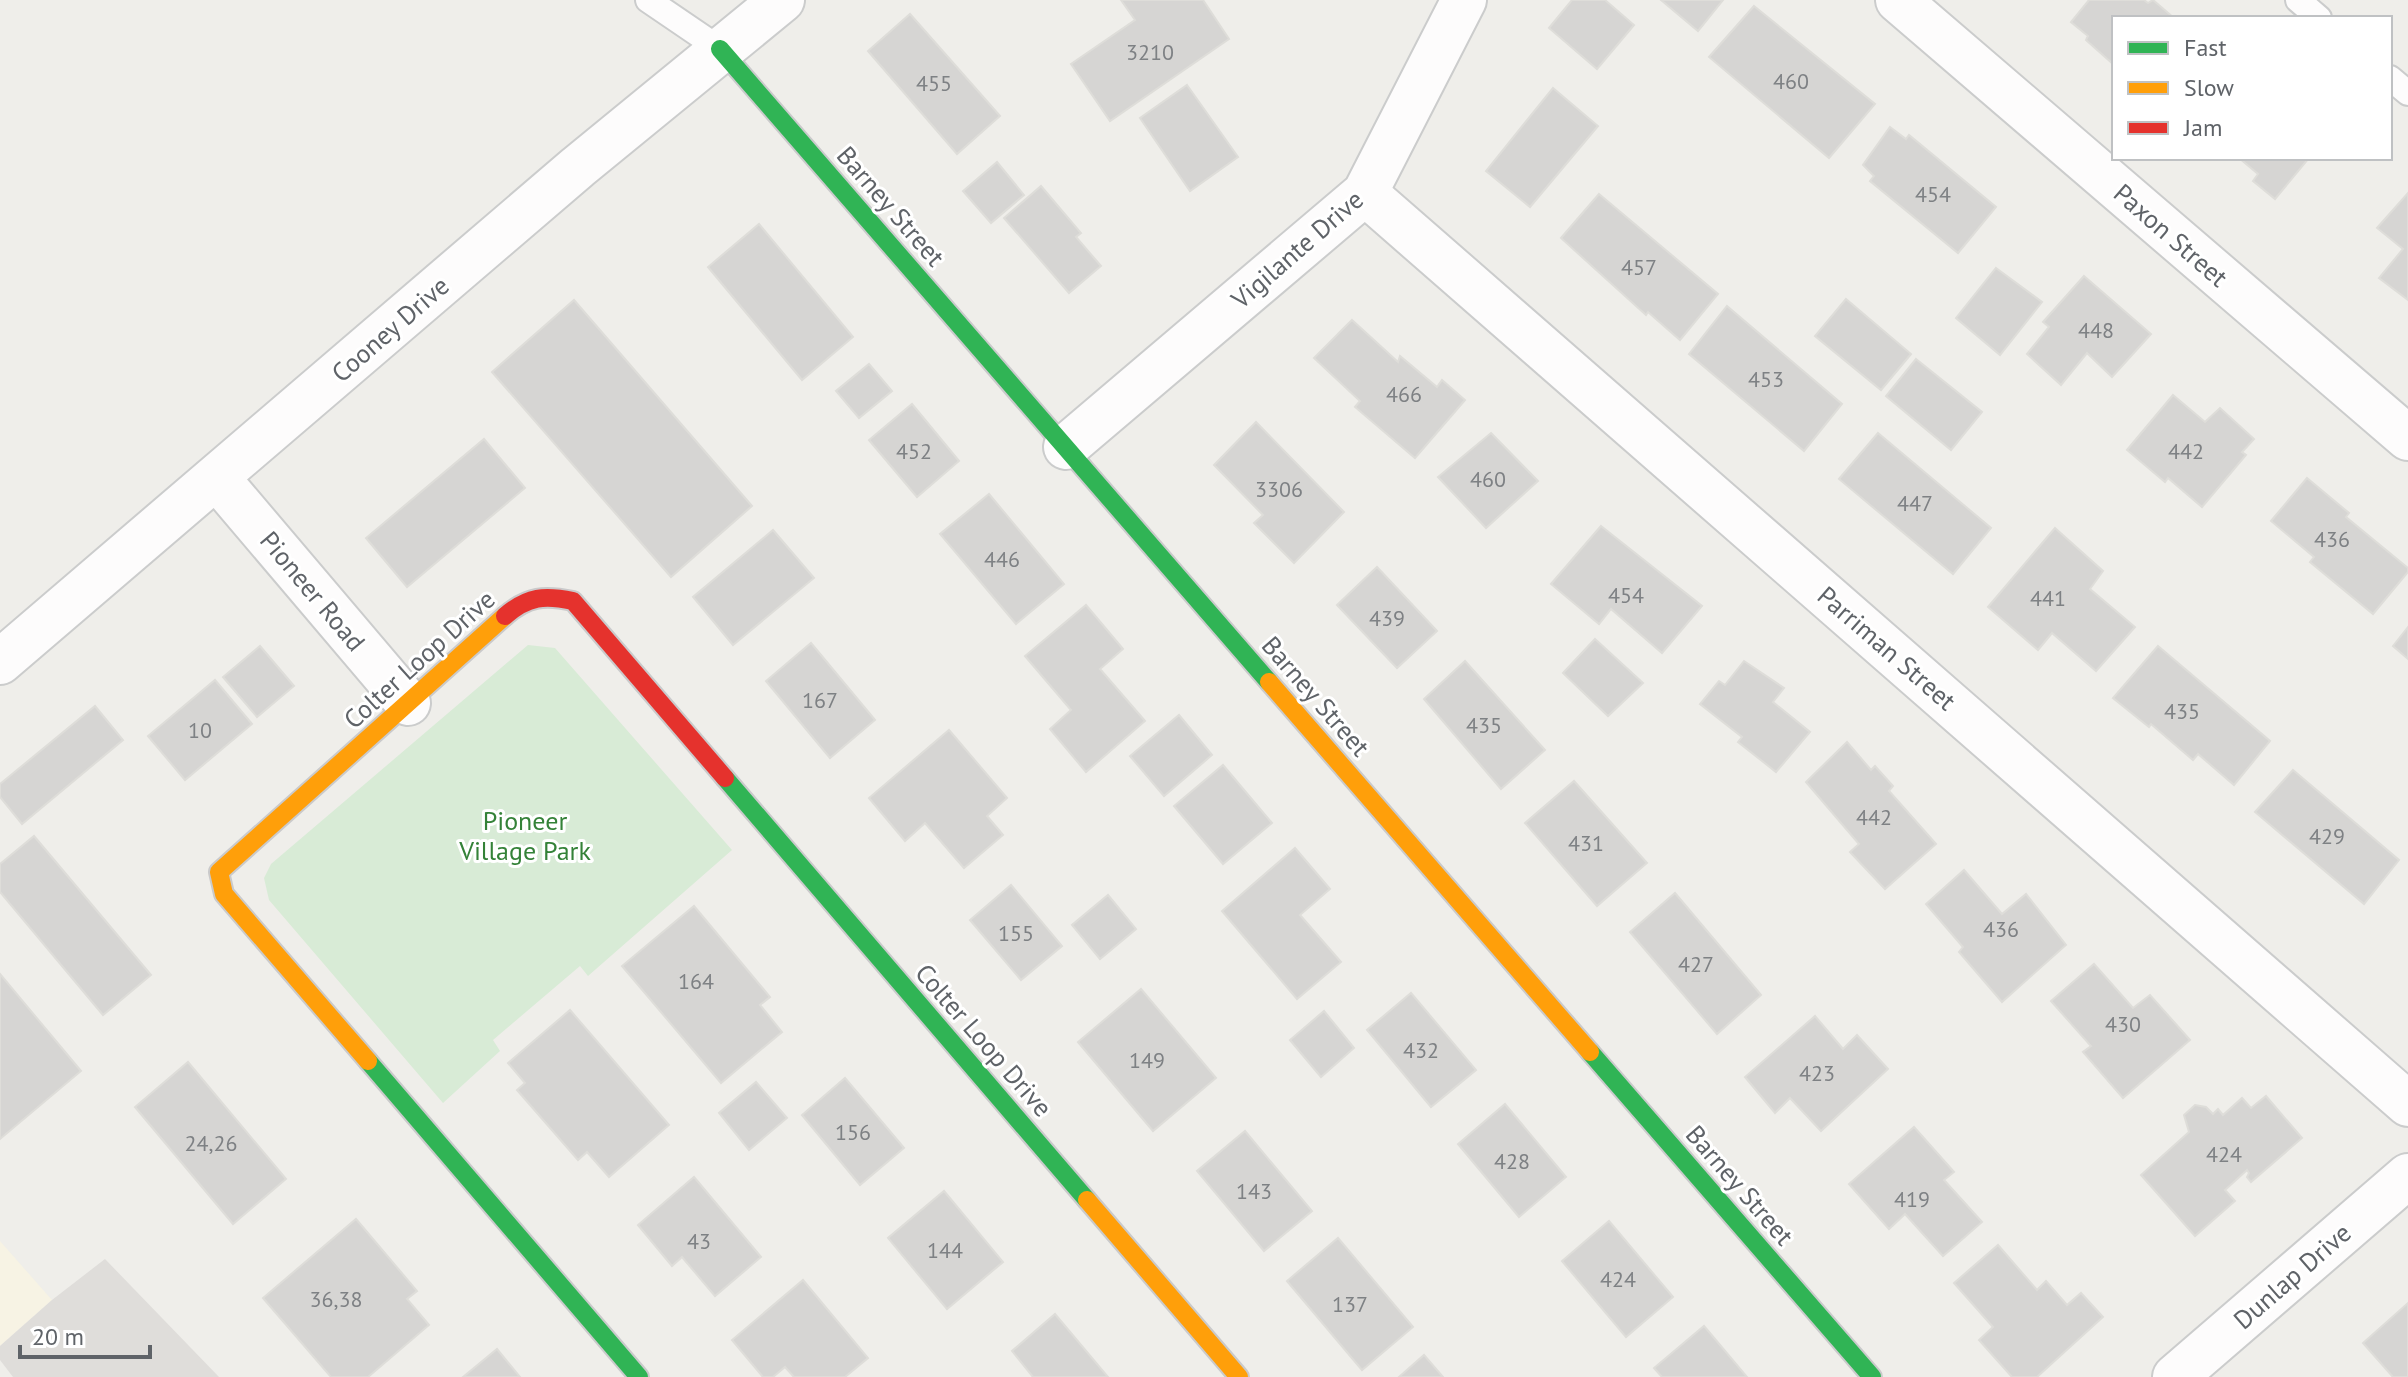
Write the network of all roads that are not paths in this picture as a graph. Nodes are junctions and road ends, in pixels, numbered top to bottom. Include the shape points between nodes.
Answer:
1 (648, 0) edge
2 (1464, 0) edge
3 (1898, 0) edge
4 (2298, 0) edge
5 (764, 6) edge
6 (2317, 16) edge
7 (720, 49) junction
8 (2392, 80) edge
9 (2408, 93) edge
10 (1365, 193) junction
11 (2408, 438) edge
12 (1066, 447) junction
13 (217, 478) junction
14 (0, 662) edge
15 (408, 703) junction
16 (2408, 1104) edge
17 (2408, 1176) edge
18 (639, 1377) edge
19 (1239, 1377) edge
20 (1872, 1377) edge
21 (2175, 1377) edge

1 - 7 lane
2 - 10 street, Vigilante Drive
3 - 11 street, Paxon Street
4 - 6 lane
5 - 7 street, Cooney Drive
7 - 12 street, Barney Street
7 - 13 street, Cooney Drive
8 - 9 lane
10 - 12 street, Vigilante Drive
10 - 16 street, Parriman Street
12 - 20 street, Barney Street
13 - 14 street, Cooney Drive
13 - 15 street, Pioneer Road
15 - 18 street, Colter Loop Drive via 219,872 224,894
15 - 19 street, Colter Loop Drive via 520,603 550,596 573,601
17 - 21 street, Dunlap Drive

